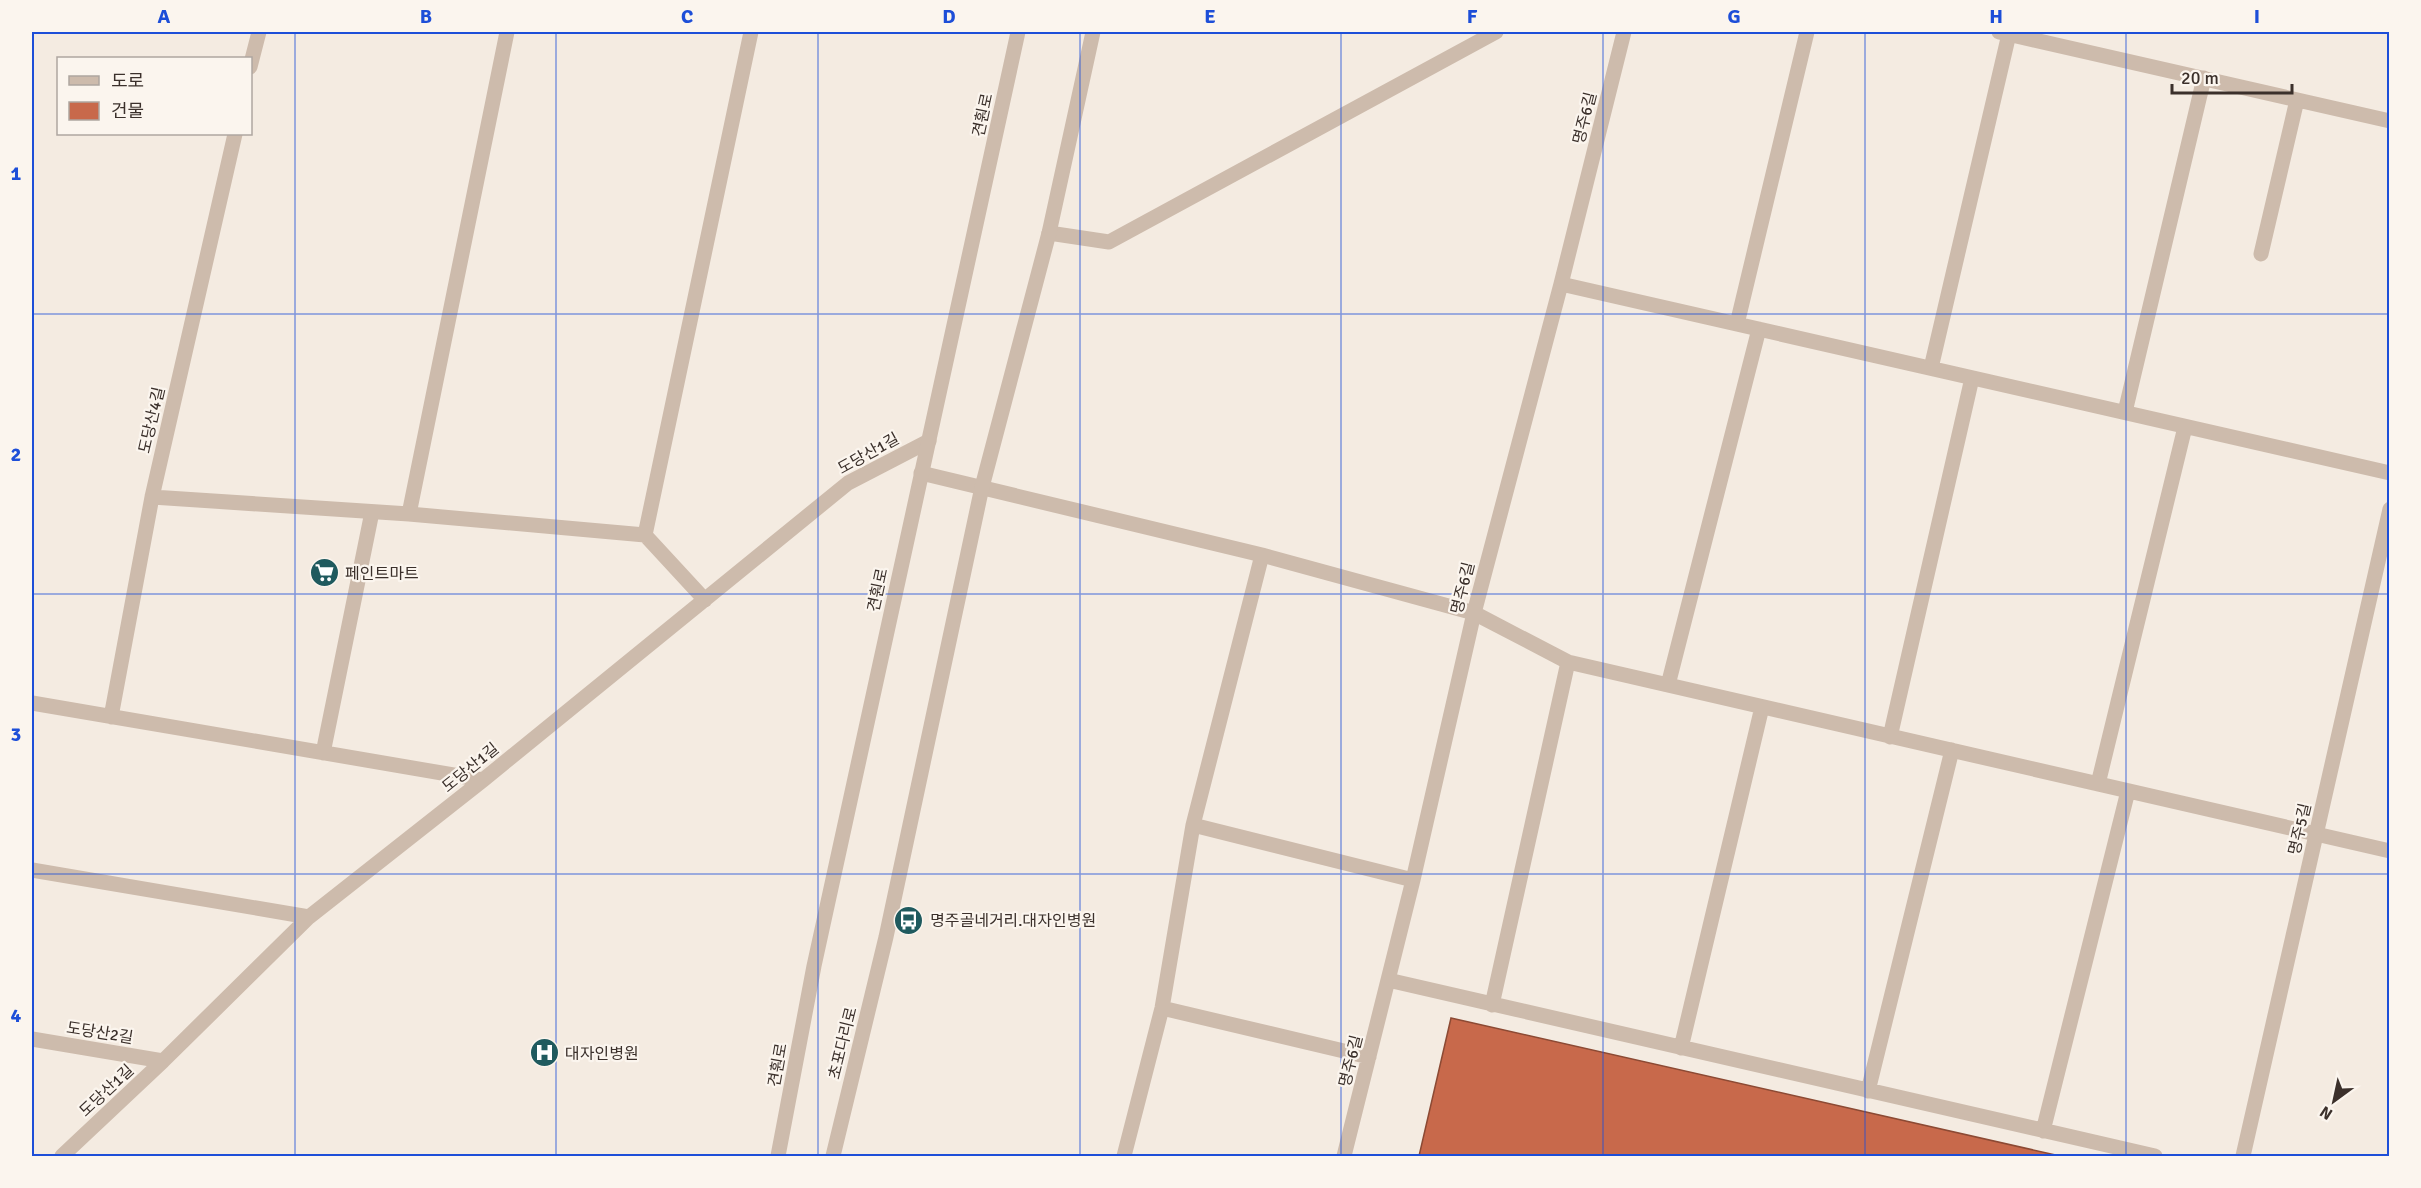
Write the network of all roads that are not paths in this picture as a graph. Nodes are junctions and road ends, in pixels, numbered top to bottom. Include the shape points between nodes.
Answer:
1 (259, 32) edge
2 (507, 32) edge
3 (751, 32) edge
4 (1018, 32) edge
5 (1093, 32) edge
6 (1496, 32) edge
7 (1624, 32) edge
8 (1807, 32) edge
9 (2004, 33) edge
10 (252, 59) edge
11 (2204, 78) junction
12 (2297, 100) junction
13 (2390, 121) edge
14 (235, 135) edge
15 (1049, 233) junction
16 (2261, 254) dead end
17 (1561, 284) junction
18 (1737, 324) junction
19 (1759, 329) junction
20 (1931, 368) junction
21 (1972, 378) junction
22 (2125, 412) junction
23 (2185, 427) junction
24 (929, 441) junction
25 (921, 473) junction
26 (2390, 473) edge
27 (982, 487) junction
28 (152, 497) junction
29 (2390, 509) edge
30 (372, 512) junction
31 (409, 514) junction
32 (645, 535) junction
33 (1262, 555) junction
34 (705, 600) junction
35 (1474, 613) junction
36 (1568, 662) junction
37 (1668, 685) junction
38 (32, 703) edge
39 (1762, 707) junction
40 (111, 717) junction
41 (1890, 737) junction
42 (1952, 750) junction
43 (323, 753) junction
44 (483, 780) junction
45 (2098, 784) junction
46 (2128, 791) junction
47 (1194, 825) junction
48 (2316, 834) junction
49 (2390, 851) edge
50 (32, 870) edge
51 (1413, 880) junction
52 (309, 917) junction
53 (1388, 980) junction
54 (1492, 1005) junction
55 (1162, 1008) junction
56 (32, 1039) edge
57 (1681, 1048) junction
58 (1369, 1057) junction
59 (163, 1061) junction
60 (1868, 1091) junction
61 (2043, 1131) junction
62 (62, 1156) edge
63 (778, 1156) edge
64 (833, 1156) edge
65 (1125, 1156) edge
66 (1344, 1156) edge
67 (2155, 1156) edge
68 (2243, 1156) edge

1 - 10 street
2 - 31 street
3 - 32 street
4 - 24 street, 견훤로
5 - 15 street
6 - 15 street via 1109,242
7 - 17 street, 명주6길
8 - 18 street
9 - 11 street
9 - 20 street
11 - 12 street
11 - 22 street
12 - 13 street
12 - 16 street
14 - 28 street, 도당산4길
15 - 27 street
17 - 18 street
17 - 35 street, 명주6길
18 - 19 street
19 - 20 street
19 - 37 street
20 - 21 street
21 - 22 street
21 - 41 street
22 - 23 street
23 - 26 street
23 - 45 street
24 - 25 street, 견훤로
24 - 34 street, 도당산1길 via 848,483
25 - 27 street
25 - 63 street, 견훤로 via 816,954
27 - 33 street
27 - 64 street, 초포다리로 via 886,937
28 - 30 street
28 - 40 street, 도당산4길
29 - 48 street, 명주5길
30 - 31 street
30 - 43 street
31 - 32 street
32 - 34 street
33 - 35 street
33 - 47 street
34 - 44 street, 도당산1길
35 - 36 street
35 - 51 street, 명주6길
36 - 37 street
36 - 54 street
37 - 39 street
38 - 40 street
39 - 41 street
39 - 57 street
40 - 43 street
41 - 42 street
42 - 45 street
42 - 60 street
43 - 44 street
44 - 52 street, 도당산1길
45 - 46 street
46 - 48 street
46 - 61 street
47 - 51 street
47 - 55 street
48 - 49 street
48 - 68 street, 명주5길
50 - 52 street
51 - 53 street, 명주6길
52 - 59 street, 도당산1길
53 - 54 street
53 - 58 street, 명주6길
54 - 57 street
55 - 58 street
55 - 65 street
56 - 59 street, 도당산2길
57 - 60 street
58 - 66 street, 명주6길
59 - 62 street, 도당산1길
60 - 61 street
61 - 67 street

